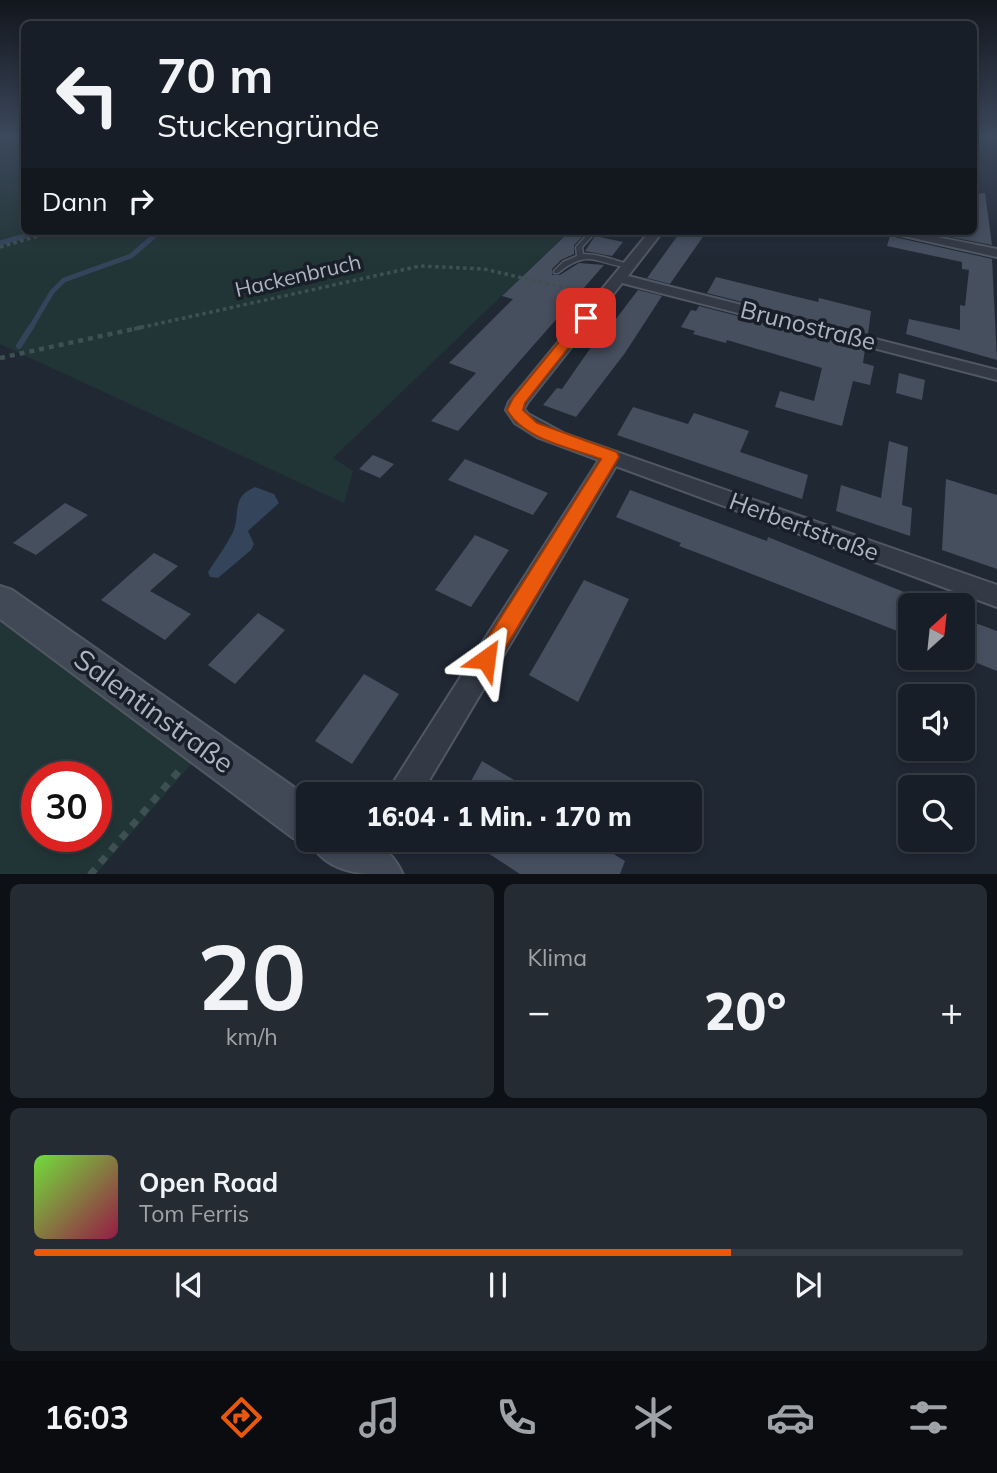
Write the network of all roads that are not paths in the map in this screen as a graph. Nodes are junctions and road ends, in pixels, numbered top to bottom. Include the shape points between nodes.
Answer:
1 (654, 235) edge
2 (908, 235) edge
3 (589, 236) dead end
4 (997, 253) edge
5 (580, 255) junction
6 (555, 272) dead end
7 (623, 272) junction
8 (997, 375) edge
9 (611, 457) junction
10 (997, 596) edge
11 (0, 600) edge
12 (411, 782) edge
13 (296, 814) edge

1 - 7 street
2 - 4 street
3 - 5 lane via 579,247
5 - 6 lane
5 - 7 lane
7 - 8 street, Brunostraße
7 - 9 street, Herbertstraße via 515,410 531,427
9 - 10 street, Herbertstraße
9 - 12 street
11 - 13 street, Salentinstraße

